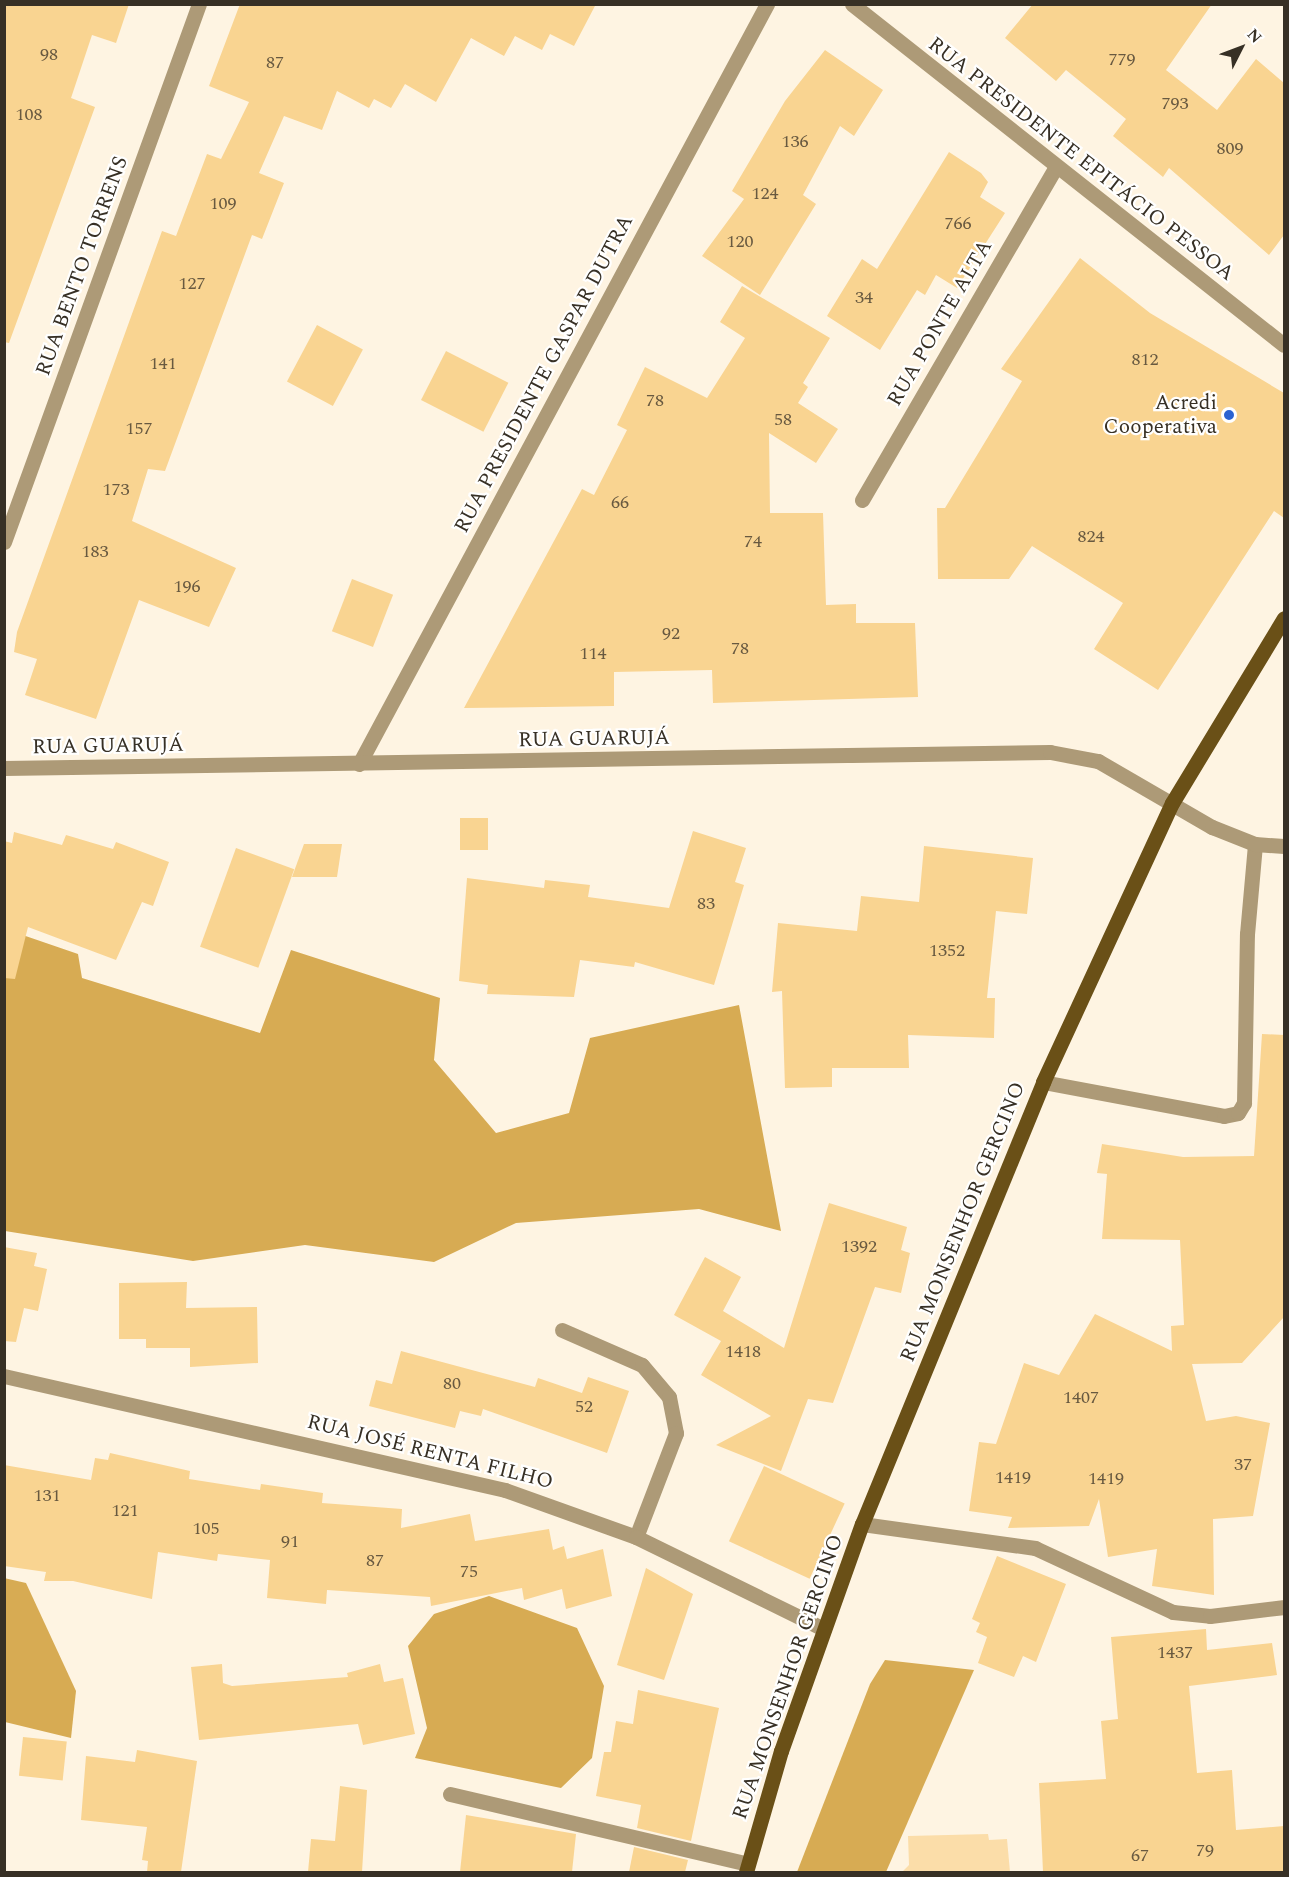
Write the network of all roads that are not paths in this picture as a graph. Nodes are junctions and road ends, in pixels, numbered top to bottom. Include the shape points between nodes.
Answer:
1 (199, 4) edge
2 (766, 4) edge
3 (852, 4) edge
4 (1055, 168) junction
5 (1284, 345) edge
6 (862, 500) dead end
7 (4, 542) edge
8 (1284, 618) edge
9 (359, 764) junction
10 (4, 768) edge
11 (1172, 803) junction
12 (1255, 844) junction
13 (1284, 846) edge
14 (1043, 1082) junction
15 (562, 1330) dead end
16 (4, 1376) edge
17 (862, 1524) junction
18 (636, 1537) junction
19 (1284, 1607) edge
20 (824, 1629) junction
21 (450, 1794) dead end
22 (747, 1868) edge

1 - 7 street, RUA BENTO TORRENS
2 - 9 street, RUA PRESIDENTE GASPAR DUTRA
3 - 4 street, RUA PRESIDENTE EPITÁCIO PESSOA
4 - 5 street, RUA PRESIDENTE EPITÁCIO PESSOA
4 - 6 street, RUA PONTE ALTA
8 - 11 main road, RUA MONSENHOR GERCINO
9 - 10 street, RUA GUARUJÁ
9 - 11 street, RUA GUARUJÁ via 1050,752 1098,761
11 - 12 street, RUA GUARUJÁ
11 - 14 main road, RUA MONSENHOR GERCINO
12 - 13 street
12 - 14 street via 1247,934 1244,1103 1238,1113 1224,1116
14 - 17 main road, RUA MONSENHOR GERCINO
15 - 18 street via 642,1365 669,1397 676,1433
16 - 18 street, RUA JOSÉ RENTA FILHO via 426,1469 581,1514
17 - 19 street via 1035,1548 1173,1612 1210,1616
17 - 20 main road, RUA MONSENHOR GERCINO
18 - 20 street, RUA JOSÉ RENTA FILHO
20 - 22 main road, RUA MONSENHOR GERCINO
21 - 22 street

